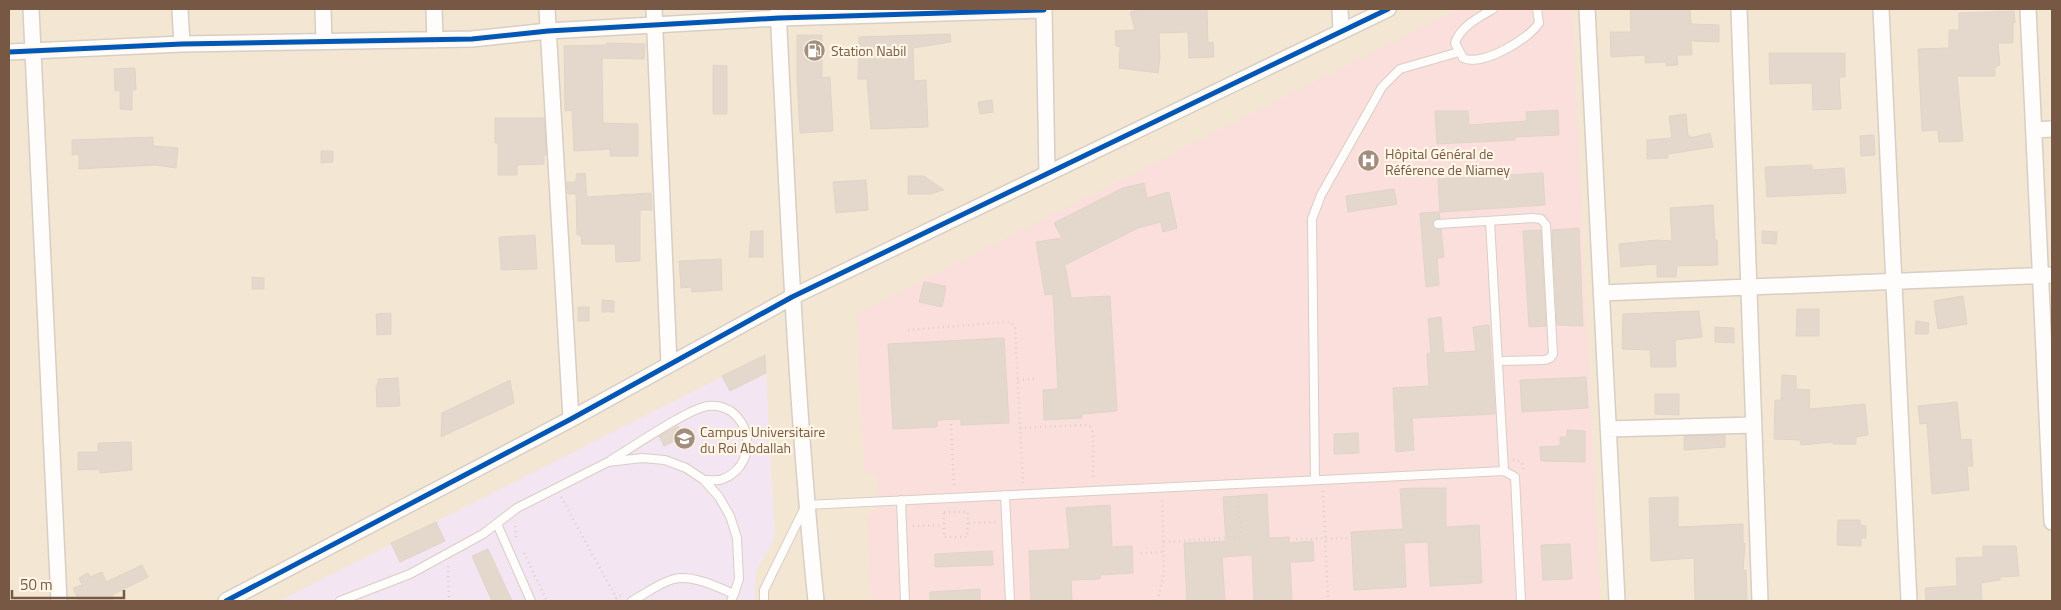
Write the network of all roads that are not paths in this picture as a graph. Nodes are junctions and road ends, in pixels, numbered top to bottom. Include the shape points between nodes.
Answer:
1 (32, 9) edge
2 (180, 9) edge
3 (323, 9) edge
4 (434, 9) edge
5 (547, 9) edge
6 (654, 9) edge
7 (1340, 9) edge
8 (1388, 9) edge
9 (1493, 9) edge
10 (1536, 9) edge
11 (1587, 9) edge
12 (1739, 9) edge
13 (1881, 9) edge
14 (2028, 9) edge
15 (1044, 10) edge
16 (778, 13) edge
17 (655, 25) junction
18 (548, 31) junction
19 (1341, 32) junction
20 (436, 40) junction
21 (324, 42) junction
22 (182, 44) junction
23 (34, 51) junction
24 (9, 52) edge
25 (1459, 52) junction
26 (2052, 129) edge
27 (2034, 130) junction
28 (1047, 174) junction
29 (1490, 221) junction
30 (1438, 224) dead end
31 (2046, 276) edge
32 (1894, 282) junction
33 (1750, 287) junction
34 (1601, 293) junction
35 (792, 297) junction
36 (1498, 361) junction
37 (669, 365) junction
38 (571, 419) junction
39 (1754, 425) junction
40 (1608, 430) junction
41 (608, 462) junction
42 (1504, 471) junction
43 (704, 480) junction
44 (1319, 480) junction
45 (1005, 495) junction
46 (901, 500) junction
47 (806, 505) junction
48 (2052, 522) edge
49 (497, 524) junction
50 (733, 598) edge
51 (59, 601) edge
52 (226, 601) edge
53 (340, 601) edge
54 (531, 601) edge
55 (632, 601) edge
56 (764, 601) edge
57 (816, 601) edge
58 (905, 601) edge
59 (1010, 601) edge
60 (1521, 601) edge
61 (1617, 601) edge
62 (1760, 601) edge
63 (1909, 601) edge

1 - 23 street
2 - 22 street
3 - 21 street
4 - 20 street
5 - 18 street
6 - 17 street
7 - 19 street
8 - 19 street
9 - 25 lane via 1457,36 1455,43
10 - 25 lane via 1539,23 1535,29 1508,48 1473,61 1463,58
11 - 34 street
12 - 33 street
13 - 32 street
14 - 27 street
15 - 16 street
15 - 28 street
16 - 17 street
16 - 35 street
17 - 18 street
17 - 37 street
18 - 20 street
18 - 38 street
19 - 28 street
20 - 21 street
21 - 22 street
22 - 23 street
23 - 24 street
23 - 51 street
25 - 44 lane via 1400,69 1382,87 1321,195 1312,219
26 - 27 street
27 - 31 street
28 - 35 street
29 - 30 lane
29 - 36 lane
29 - 36 lane via 1533,218 1542,219 1546,225 1552,354 1545,360
31 - 32 street
31 - 48 street
32 - 33 street
32 - 63 street
33 - 34 street
33 - 39 street
34 - 40 street
35 - 37 street
35 - 47 street
36 - 42 lane
37 - 38 street
38 - 52 street
39 - 40 street
39 - 62 street
40 - 61 street
41 - 43 lane via 642,458 665,460
41 - 43 lane via 691,412 708,406 726,409 740,420 748,436 747,454 738,470 722,480
41 - 49 lane via 518,508
42 - 44 lane
42 - 60 lane via 1516,477
43 - 50 lane via 730,516 737,538 739,579
44 - 45 lane
45 - 46 lane
45 - 59 lane
46 - 47 lane
46 - 58 lane
47 - 56 lane via 764,590
47 - 57 street
49 - 53 lane via 410,574
49 - 54 lane
50 - 55 lane via 710,584 675,578

